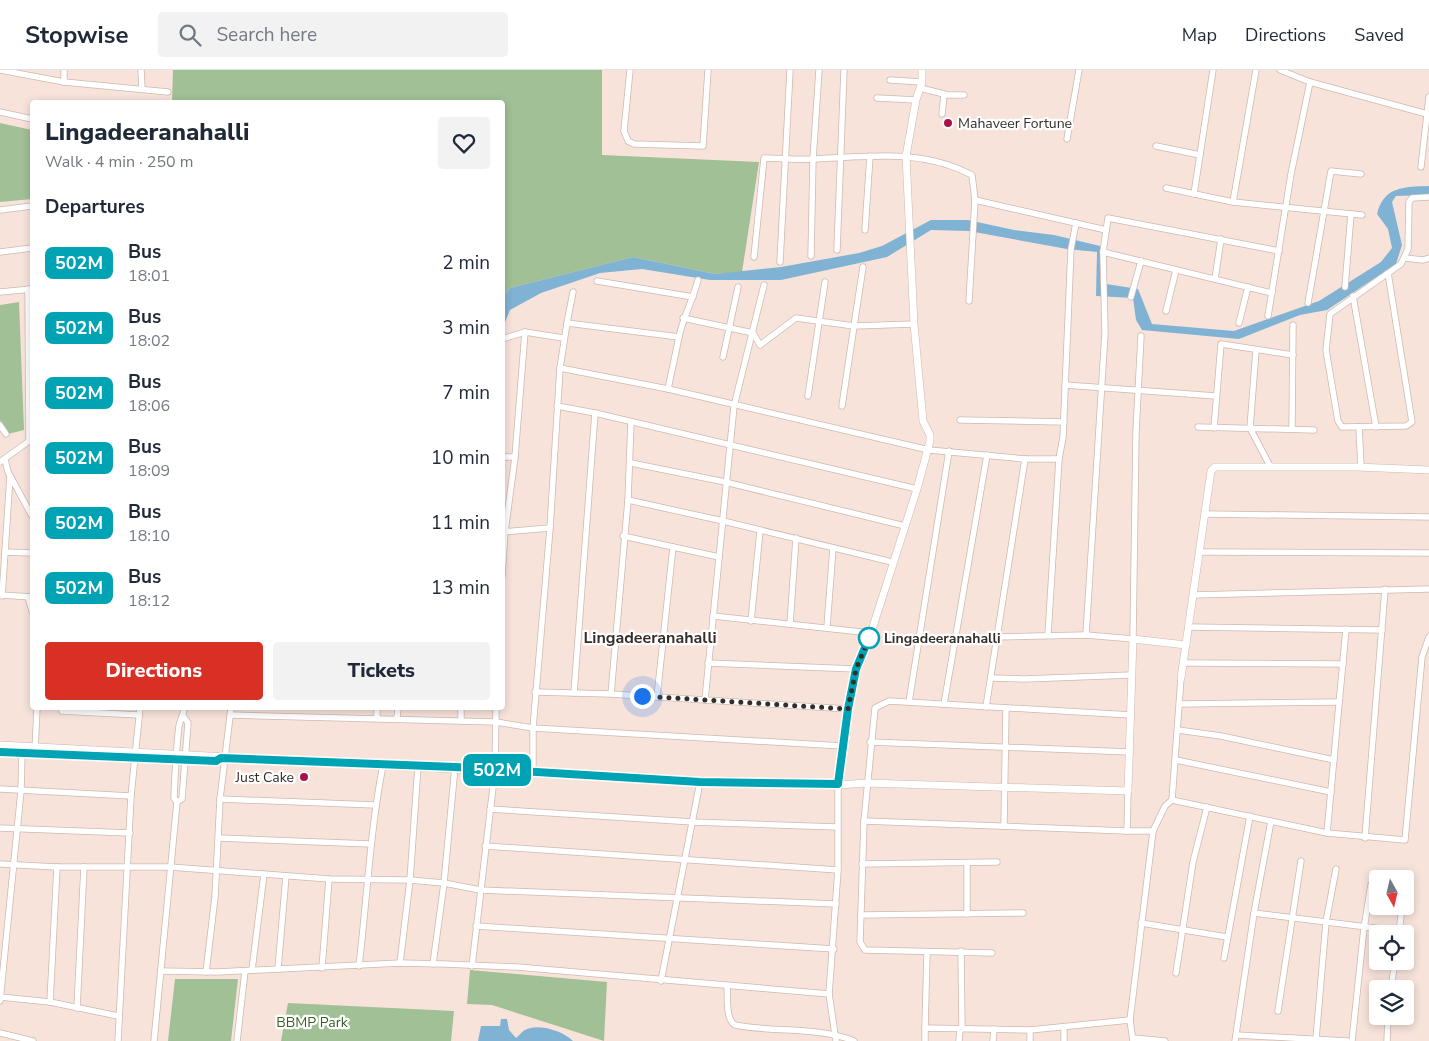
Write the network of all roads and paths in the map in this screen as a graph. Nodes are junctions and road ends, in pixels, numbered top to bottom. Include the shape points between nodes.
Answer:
1 (0, 70) edge
2 (64, 70) edge
3 (141, 70) edge
4 (630, 70) edge
5 (708, 70) edge
6 (790, 70) edge
7 (819, 70) edge
8 (844, 70) edge
9 (922, 70) edge
10 (1079, 70) edge
11 (1213, 70) edge
12 (1256, 70) edge
13 (1280, 70) edge
14 (23, 73) edge
15 (890, 80) dead end
16 (64, 82) junction
17 (1310, 82) junction
18 (921, 85) junction
19 (142, 89) junction
20 (168, 92) dead end
21 (944, 94) junction
22 (964, 95) dead end
23 (1429, 97) edge
24 (878, 98) dead end
25 (916, 100) junction
26 (0, 112) edge
27 (942, 114) dead end
28 (1427, 114) junction
29 (30, 119) edge
30 (1067, 139) dead end
31 (1156, 146) dead end
32 (1200, 155) junction
33 (870, 156) junction
34 (906, 156) junction
35 (842, 157) junction
36 (786, 159) junction
37 (813, 159) junction
38 (1421, 167) dead end
39 (1361, 174) dead end
40 (1166, 188) dead end
41 (1194, 194) junction
42 (1429, 197) edge
43 (975, 200) junction
44 (1233, 202) junction
45 (30, 206) edge
46 (1286, 207) junction
47 (0, 210) edge
48 (1324, 211) junction
49 (1351, 214) junction
50 (1362, 215) dead end
51 (1076, 223) junction
52 (865, 230) dead end
53 (1106, 230) junction
54 (1221, 240) junction
55 (30, 248) edge
56 (837, 250) dead end
57 (1279, 251) junction
58 (0, 252) edge
59 (1103, 252) junction
60 (811, 256) dead end
61 (754, 257) dead end
62 (1405, 258) junction
63 (1429, 258) edge
64 (1141, 261) junction
65 (780, 262) dead end
66 (863, 267) dead end
67 (1176, 270) junction
68 (1388, 273) junction
69 (1215, 279) junction
70 (698, 280) dead end
71 (597, 281) dead end
72 (825, 282) dead end
73 (764, 285) dead end
74 (738, 287) dead end
75 (1248, 287) junction
76 (1345, 287) dead end
77 (30, 289) edge
78 (0, 292) edge
79 (573, 292) dead end
80 (1272, 293) junction
81 (1353, 296) junction
82 (693, 297) junction
83 (1131, 297) dead end
84 (969, 301) dead end
85 (1308, 303) dead end
86 (1166, 311) dead end
87 (1268, 316) dead end
88 (683, 318) junction
89 (819, 321) junction
90 (567, 323) junction
91 (1239, 323) dead end
92 (914, 324) junction
93 (1293, 325) dead end
94 (854, 326) junction
95 (730, 328) junction
96 (525, 332) junction
97 (753, 333) junction
98 (1141, 336) dead end
99 (679, 337) junction
100 (505, 338) edge
101 (563, 338) junction
102 (1256, 350) junction
103 (1293, 355) junction
104 (723, 358) dead end
105 (560, 368) junction
106 (1065, 385) junction
107 (1100, 388) junction
108 (668, 389) junction
109 (1137, 390) junction
110 (808, 396) dead end
111 (1216, 396) junction
112 (557, 406) junction
113 (734, 406) junction
114 (842, 406) dead end
115 (595, 413) junction
116 (960, 420) dead end
117 (631, 422) junction
118 (1064, 422) junction
119 (0, 424) edge
120 (1198, 427) dead end
121 (1359, 427) junction
122 (1376, 427) junction
123 (1214, 428) junction
124 (1250, 428) junction
125 (1292, 429) junction
126 (1314, 430) dead end
127 (6, 434) dead end
128 (30, 441) edge
129 (729, 444) junction
130 (928, 450) junction
131 (949, 451) junction
132 (987, 455) junction
133 (505, 457) edge
134 (515, 457) junction
135 (1025, 459) junction
136 (1059, 459) junction
137 (3, 461) edge
138 (631, 463) junction
139 (1270, 466) junction
140 (1361, 467) junction
141 (1429, 470) edge
142 (10, 476) junction
143 (725, 482) junction
144 (917, 489) junction
145 (506, 497) edge
146 (628, 500) junction
147 (30, 512) edge
148 (505, 514) edge
149 (1205, 514) junction
150 (1429, 518) edge
151 (723, 520) junction
152 (905, 526) junction
153 (550, 528) junction
154 (760, 531) junction
155 (505, 532) edge
156 (623, 536) junction
157 (796, 538) junction
158 (673, 547) junction
159 (833, 548) junction
160 (5, 552) junction
161 (1200, 552) junction
162 (30, 553) edge
163 (1429, 553) edge
164 (719, 557) junction
165 (892, 562) junction
166 (1385, 589) junction
167 (1429, 590) edge
168 (1, 595) edge
169 (1193, 595) junction
170 (30, 597) edge
171 (713, 616) junction
172 (752, 621) junction
173 (790, 624) junction
174 (827, 627) junction
175 (1189, 627) junction
176 (1346, 629) junction
177 (1382, 630) junction
178 (871, 633) junction
179 (1048, 635) junction
180 (1086, 635) junction
181 (1429, 637) edge
182 (997, 638) junction
183 (1133, 639) junction
184 (1186, 645) junction
185 (708, 663) junction
186 (1184, 663) junction
187 (1343, 664) junction
188 (856, 669) junction
189 (1131, 675) junction
190 (990, 678) junction
191 (1181, 678) joint
192 (535, 692) junction
193 (574, 693) junction
194 (611, 694) junction
195 (658, 697) junction
196 (704, 700) junction
197 (909, 702) junction
198 (1339, 702) junction
199 (944, 704) junction
200 (1180, 704) junction
201 (986, 707) junction
202 (1006, 708) junction
203 (848, 709) junction
204 (37, 710) edge
205 (140, 710) edge
206 (184, 710) edge
207 (231, 710) edge
208 (377, 710) edge
209 (398, 710) edge
210 (461, 710) edge
211 (496, 710) edge
212 (62, 711) dead end
213 (139, 715) junction
214 (230, 715) junction
215 (1131, 715) junction
216 (184, 717) junction
217 (377, 718) junction
218 (397, 718) junction
219 (461, 721) junction
220 (496, 722) junction
221 (533, 728) junction
222 (1178, 730) junction
223 (870, 742) junction
224 (0, 745) edge
225 (842, 746) junction
226 (1006, 746) junction
227 (22, 750) junction
228 (35, 750) junction
229 (0, 752) edge
230 (1130, 752) junction
231 (136, 754) junction
232 (176, 756) junction
233 (185, 756) junction
234 (223, 758) junction
235 (1176, 760) junction
236 (1334, 760) junction
237 (383, 765) junction
238 (418, 766) junction
239 (455, 767) junction
240 (495, 770) junction
241 (532, 772) junction
242 (700, 782) junction
243 (867, 783) junction
244 (838, 784) junction
245 (1005, 788) junction
246 (0, 790) edge
247 (21, 790) junction
248 (1128, 791) junction
249 (1331, 792) junction
250 (131, 796) junction
251 (220, 799) junction
252 (1172, 800) junction
253 (177, 802) junction
254 (375, 805) junction
255 (1207, 807) junction
256 (490, 809) junction
257 (1250, 816) junction
258 (864, 821) junction
259 (1271, 821) junction
260 (693, 822) junction
261 (1004, 826) junction
262 (837, 827) junction
263 (0, 828) edge
264 (16, 829) junction
265 (1127, 831) junction
266 (1153, 831) junction
267 (130, 833) junction
268 (1327, 833) junction
269 (219, 838) junction
270 (1365, 838) junction
271 (371, 844) junction
272 (485, 846) junction
273 (686, 859) junction
274 (1301, 861) dead end
275 (997, 862) dead end
276 (967, 863) junction
277 (0, 864) edge
278 (13, 864) junction
279 (862, 864) junction
280 (57, 867) junction
281 (84, 867) junction
282 (128, 868) junction
283 (170, 868) junction
284 (1336, 869) dead end
285 (838, 870) junction
286 (216, 872) junction
287 (264, 874) junction
288 (286, 876) junction
289 (329, 879) junction
290 (370, 879) junction
291 (410, 880) junction
292 (444, 883) junction
293 (480, 890) junction
294 (678, 897) junction
295 (1369, 897) edge
296 (836, 904) junction
297 (1023, 913) dead end
298 (1254, 913) junction
299 (967, 914) junction
300 (861, 915) junction
301 (1292, 918) junction
302 (1326, 922) junction
303 (1141, 924) junction
304 (476, 926) junction
305 (1364, 928) junction
306 (1369, 929) edge
307 (1182, 930) junction
308 (1227, 937) junction
309 (669, 938) junction
310 (834, 949) junction
311 (961, 951) junction
312 (927, 953) junction
313 (992, 953) dead end
314 (1224, 958) dead end
315 (400, 963) junction
316 (433, 964) junction
317 (359, 966) junction
318 (472, 966) junction
319 (322, 968) junction
320 (278, 969) junction
321 (249, 970) junction
322 (161, 971) junction
323 (206, 972) junction
324 (1176, 973) dead end
325 (661, 981) junction
326 (727, 986) junction
327 (829, 994) junction
328 (0, 997) edge
329 (0, 1001) edge
330 (50, 1002) junction
331 (77, 1008) junction
332 (1278, 1011) dead end
333 (118, 1016) junction
334 (1130, 1020) junction
335 (1388, 1025) edge
336 (1064, 1027) junction
337 (925, 1028) junction
338 (961, 1029) junction
339 (994, 1030) junction
340 (1030, 1030) junction
341 (0, 1033) edge
342 (834, 1033) junction
343 (1236, 1038) edge
344 (1133, 1039) edge
345 (1316, 1039) junction
346 (25, 1040) edge
347 (33, 1041) edge
348 (118, 1041) edge
349 (154, 1041) edge
350 (237, 1041) edge
351 (836, 1041) edge
352 (854, 1041) edge
353 (925, 1041) edge
354 (959, 1041) edge
355 (993, 1041) edge
356 (1030, 1041) edge
357 (1064, 1041) edge
358 (1165, 1041) edge
359 (1347, 1041) edge
360 (1352, 1041) edge
361 (1387, 1041) edge

1 - 14 street
2 - 16 street
3 - 19 street
4 - 5 street via 624,131 628,142 703,146
6 - 36 street
7 - 37 street
8 - 35 street
9 - 18 street
10 - 30 street
11 - 32 street
12 - 44 street
13 - 17 street
14 - 16 street
15 - 18 street
16 - 19 street
17 - 28 street
17 - 46 street
18 - 21 street
18 - 25 street
19 - 20 street
21 - 22 street
21 - 27 street
23 - 28 street
24 - 25 street
25 - 34 street
26 - 29 street
28 - 38 street
31 - 32 street
32 - 41 street
33 - 34 street
33 - 35 street
33 - 52 street
34 - 43 street via 958,167 972,175
34 - 92 street
35 - 37 street
35 - 56 street
36 - 37 street
36 - 61 street via 764,158
36 - 65 street
37 - 60 street
39 - 48 street via 1331,171
40 - 41 street
41 - 44 street
42 - 62 street via 1412,198 1409,202 1409,239
43 - 51 street
43 - 84 street
44 - 46 street
45 - 47 street
46 - 48 street
46 - 57 street
48 - 49 street
48 - 85 street
49 - 50 street
49 - 76 street
51 - 53 street
51 - 106 street via 1071,249
53 - 54 street via 1108,218
53 - 59 street
54 - 57 street
54 - 69 street
55 - 58 street
57 - 80 street
59 - 64 street
59 - 107 street via 1105,333
62 - 63 street
62 - 68 street
64 - 67 street
64 - 83 street
66 - 94 street
67 - 69 street
67 - 86 street
68 - 81 street
68 - 122 street via 1412,422 1406,426
69 - 75 street
70 - 82 street
71 - 82 street
72 - 89 street
73 - 97 street
74 - 95 street
75 - 80 street
75 - 91 street
77 - 78 street
79 - 90 street
80 - 87 street
81 - 121 street via 1330,314 1326,350 1338,421 1342,427
81 - 122 street
82 - 88 street
88 - 95 street
88 - 99 street
89 - 94 street
89 - 97 street via 796,318 760,345
89 - 110 street
90 - 99 street
90 - 101 street
92 - 94 street
92 - 130 street via 923,421 930,435
93 - 103 street
94 - 114 street
95 - 97 street
95 - 104 street
96 - 100 street
96 - 101 street
96 - 134 street
97 - 113 street
98 - 109 street
99 - 108 street
101 - 105 street
102 - 103 street
102 - 111 street via 1221,344
102 - 124 street
103 - 125 street
105 - 108 street
105 - 112 street
106 - 107 street
106 - 118 street
107 - 109 street
107 - 180 street
108 - 113 street
109 - 111 street
109 - 183 street
111 - 123 street
112 - 115 street
112 - 153 street
113 - 129 street
113 - 130 street
115 - 117 street
115 - 193 street
116 - 118 street
117 - 129 street
117 - 138 street
118 - 136 street
119 - 127 street
120 - 123 street
121 - 122 street
121 - 140 street
123 - 124 street
124 - 125 street
124 - 139 street
125 - 126 street
128 - 137 street
129 - 143 street
129 - 144 street
130 - 131 street
130 - 144 street
131 - 132 street
131 - 197 street
132 - 135 street
132 - 199 street
133 - 134 street
134 - 145 street
135 - 136 street
135 - 182 street
136 - 179 street
137 - 142 street
138 - 143 street
138 - 146 street
139 - 140 street
139 - 149 street via 1215,467 1211,471
140 - 141 street
142 - 147 street
142 - 160 street
143 - 151 street
143 - 152 street
144 - 152 street
145 - 148 street
146 - 151 street
146 - 156 street
149 - 150 street
149 - 161 street
151 - 154 street
151 - 164 street
152 - 165 street
153 - 155 street
153 - 192 street
154 - 157 street
154 - 172 street
156 - 158 street
156 - 194 street
157 - 159 street
157 - 173 street
158 - 164 street
158 - 195 street
159 - 165 street
159 - 174 street
160 - 162 street
160 - 168 street
161 - 163 street
161 - 169 street
164 - 171 street
165 - 178 street
166 - 167 street
166 - 169 street
166 - 177 street
168 - 170 street
169 - 175 street
171 - 172 street
171 - 185 street
172 - 173 street
173 - 174 street
174 - 178 street
175 - 176 street
175 - 184 street
176 - 177 street
176 - 187 street
177 - 270 street
178 - 188 street
179 - 180 street
179 - 182 street
180 - 183 street
181 - 270 street via 1422,656 1405,840
182 - 190 street
183 - 184 street
183 - 189 street
184 - 186 street
185 - 188 street
185 - 196 street
186 - 187 street
186 - 191 street
187 - 198 street
188 - 203 street
189 - 190 street via 1024,680
189 - 215 street
190 - 201 street
191 - 200 street
192 - 193 street
192 - 221 street
193 - 194 street
194 - 195 street
195 - 196 street
196 - 203 street
197 - 199 street
197 - 223 street via 889,700 875,708
198 - 200 street
198 - 236 street
199 - 201 street
200 - 222 street
201 - 202 street
202 - 215 street
202 - 226 street
203 - 225 street
204 - 228 street
205 - 213 street
206 - 216 street
207 - 214 street
208 - 217 street
209 - 218 street
210 - 219 street
211 - 220 street
212 - 213 street
213 - 231 street
214 - 217 street
214 - 234 street
215 - 230 street
216 - 232 street via 179,723
216 - 233 street via 188,723
217 - 218 street
218 - 219 street
219 - 220 street
220 - 221 street
220 - 240 street
221 - 225 street
221 - 241 street
222 - 235 street
222 - 236 street
223 - 226 street
223 - 243 street
224 - 227 street
225 - 244 street
226 - 230 street
226 - 245 street
227 - 228 street
227 - 229 street
227 - 247 street
228 - 231 street
230 - 248 street
231 - 232 street
231 - 250 street
232 - 233 street
232 - 253 street via 174,798
233 - 234 street via 216,754
233 - 253 street via 182,799
234 - 237 street
234 - 251 street
235 - 249 street
235 - 252 street
236 - 249 street
237 - 238 street
237 - 254 street
238 - 239 street
238 - 291 street
239 - 240 street
239 - 292 street
240 - 241 street
240 - 256 street
241 - 242 street
242 - 244 street
242 - 260 street
243 - 244 street
243 - 245 street
243 - 258 street
244 - 262 street
245 - 248 street
245 - 261 street
246 - 247 street
247 - 250 street
247 - 264 street
248 - 265 street
249 - 268 street
250 - 267 street
251 - 254 street
251 - 269 street
252 - 255 street
252 - 266 street via 1165,806
253 - 283 street
254 - 271 street
255 - 257 street
255 - 307 street via 1193,862
256 - 260 street
256 - 272 street
257 - 259 street
257 - 308 street
258 - 261 street
258 - 279 street
259 - 268 street
259 - 298 street
260 - 262 street
260 - 273 street
261 - 265 street
262 - 285 street
263 - 264 street
264 - 267 street
264 - 278 street
265 - 266 street
266 - 303 street
267 - 282 street
268 - 270 street
269 - 271 street
269 - 286 street
271 - 290 street
272 - 273 street
272 - 293 street
273 - 285 street
273 - 294 street
274 - 301 street
275 - 276 street
276 - 279 street
276 - 299 street
277 - 278 street
278 - 280 street
278 - 328 street
279 - 300 street
280 - 281 street
280 - 330 street
281 - 282 street
281 - 331 street
282 - 283 street
282 - 333 street
283 - 286 street
283 - 322 street
284 - 302 street
285 - 296 street
286 - 287 street
286 - 323 street
287 - 288 street
287 - 321 street
288 - 289 street
288 - 320 street
289 - 290 street
289 - 319 street
290 - 291 street
290 - 317 street
291 - 292 street
291 - 315 street
292 - 293 street
292 - 316 street
293 - 294 street
293 - 304 street
294 - 296 street
294 - 309 street
295 - 305 street
296 - 310 street
297 - 299 street
298 - 301 street
298 - 343 street
299 - 300 street
300 - 312 street via 860,942 865,950
301 - 302 street
301 - 332 street
302 - 305 street
302 - 345 street
303 - 307 street
303 - 334 street
304 - 309 street
304 - 318 street
305 - 306 street
305 - 360 street
307 - 308 street
307 - 324 street
308 - 314 street
309 - 310 street
309 - 325 street
310 - 327 street
311 - 312 street via 932,950
311 - 313 street
311 - 338 street
312 - 337 street
315 - 316 street
315 - 317 street
316 - 318 street
317 - 319 street
318 - 325 street via 517,967
319 - 320 street
320 - 321 street
321 - 323 street
321 - 350 street
322 - 323 street
322 - 349 street
325 - 326 street
326 - 327 street
326 - 342 street via 729,1016 735,1025
327 - 342 street
328 - 329 street
328 - 330 street
330 - 331 street
331 - 333 street
333 - 348 street
334 - 336 street
334 - 344 street
335 - 361 street
336 - 340 street
336 - 357 street
337 - 338 street
337 - 353 street
338 - 339 street
338 - 354 street
339 - 340 street
339 - 355 street
340 - 356 street
341 - 346 street
342 - 351 street
342 - 352 street
343 - 345 street
344 - 358 street
345 - 359 street
346 - 347 street

